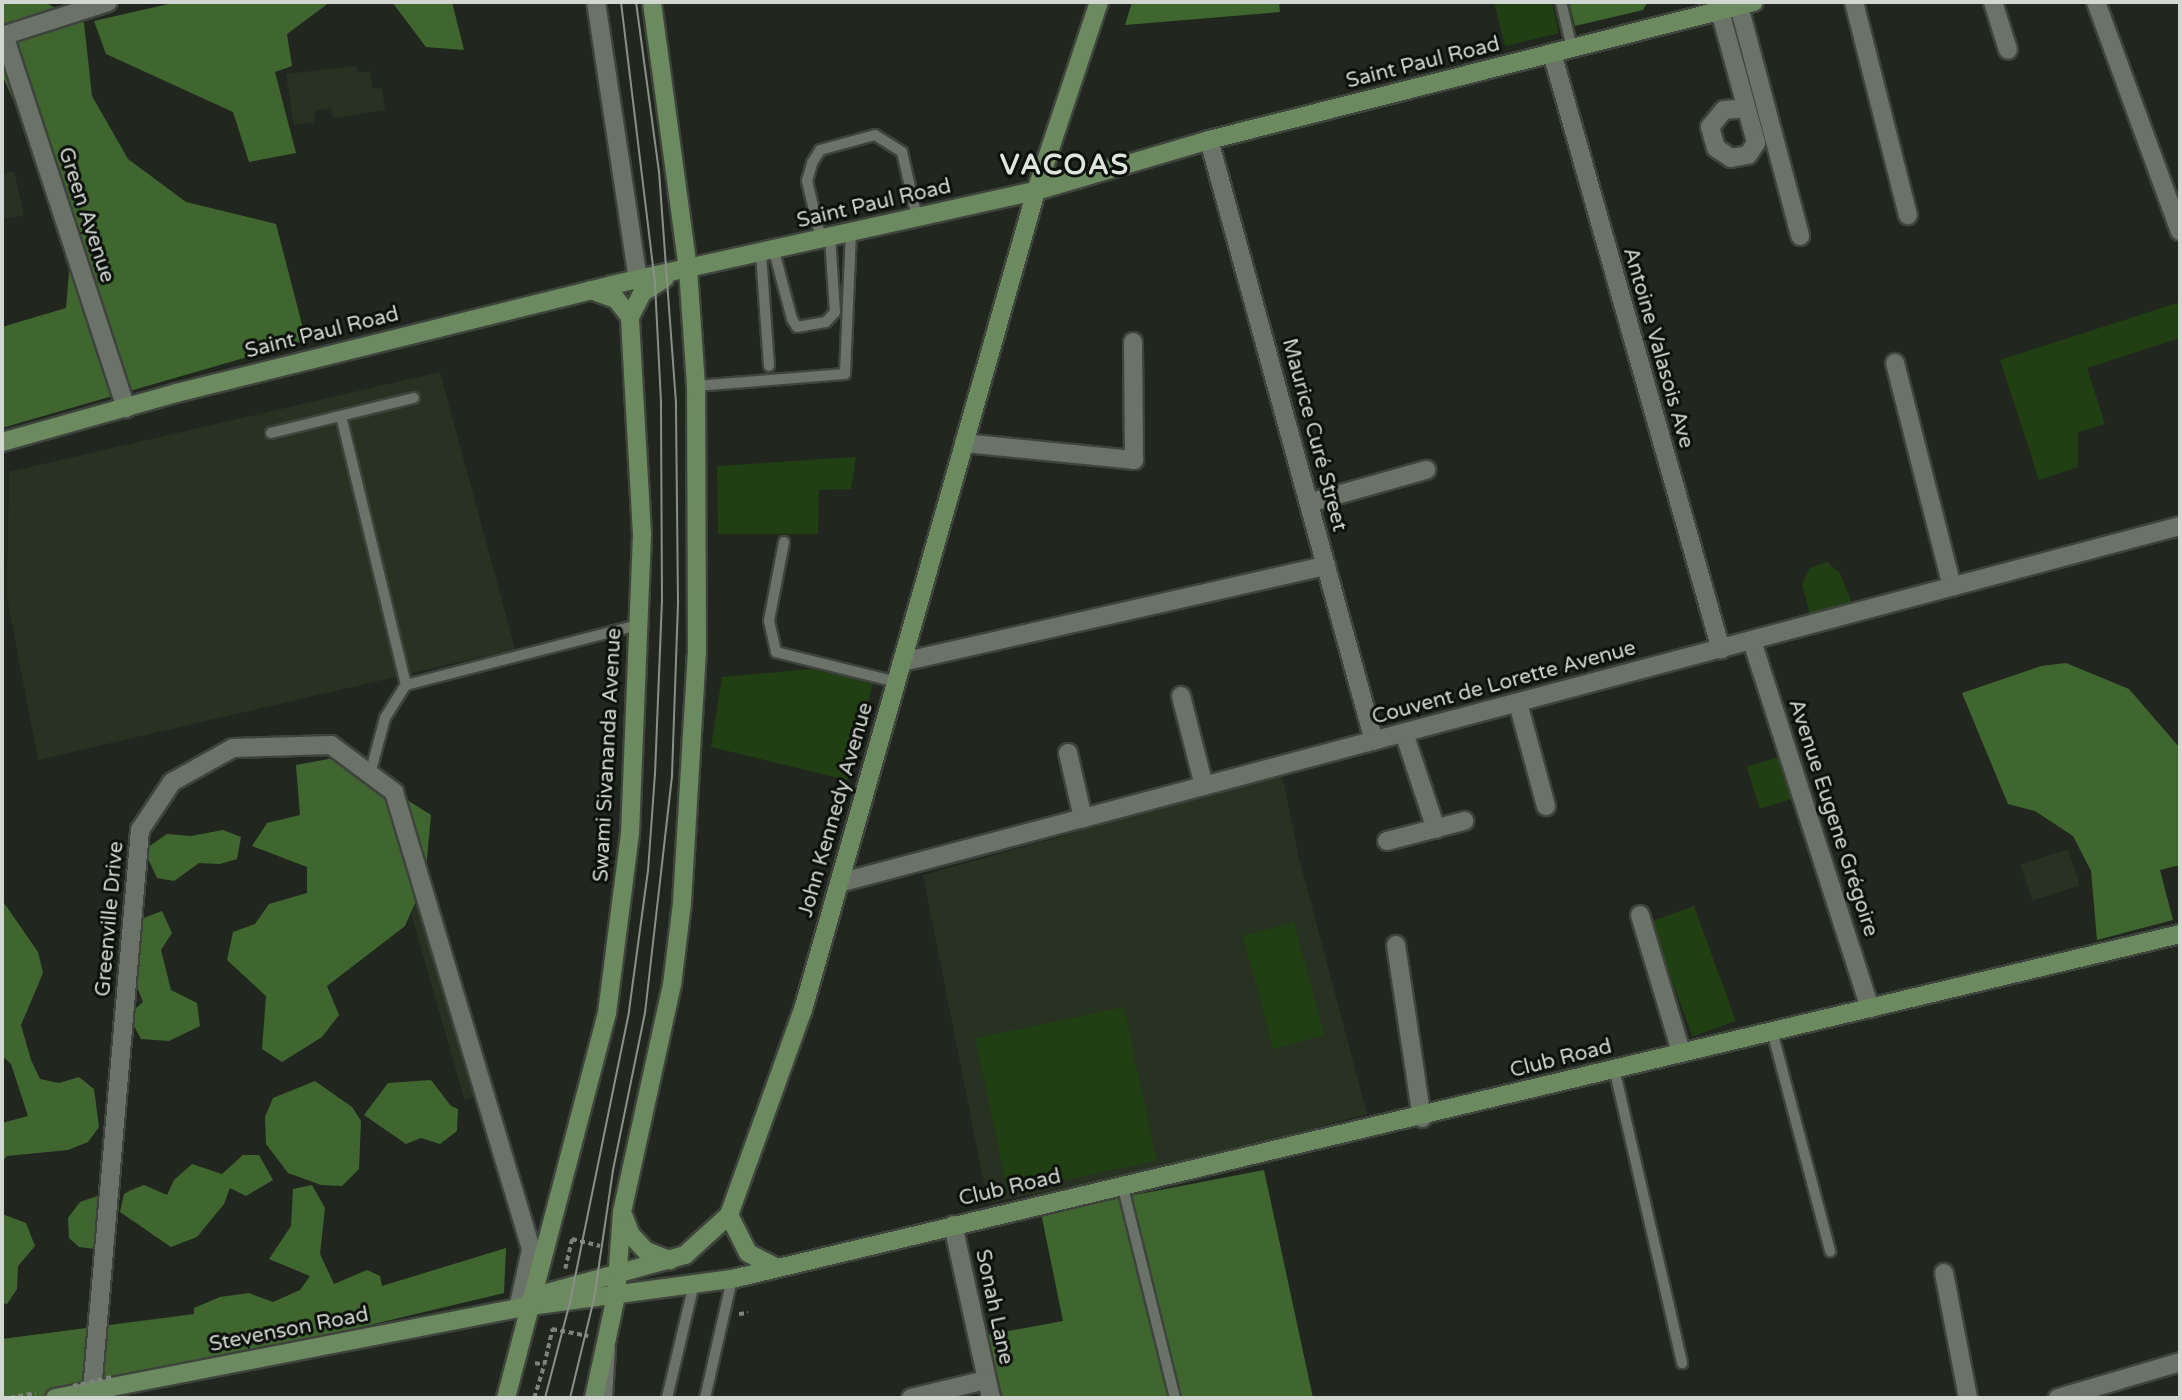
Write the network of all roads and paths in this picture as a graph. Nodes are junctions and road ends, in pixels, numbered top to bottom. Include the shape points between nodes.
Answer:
1 (108, 2) edge
2 (596, 2) edge
3 (652, 2) edge
4 (1100, 2) edge
5 (1561, 2) edge
6 (1854, 2) edge
7 (1993, 2) edge
8 (2096, 2) edge
9 (1747, 4) edge
10 (1720, 11) junction
11 (3, 36) edge
12 (1572, 48) junction
13 (2008, 50) dead end
14 (1553, 55) junction
15 (1745, 108) dead end
16 (1209, 140) junction
17 (1036, 191) junction
18 (1908, 215) dead end
19 (917, 217) junction
20 (2180, 231) edge
21 (851, 232) junction
22 (1800, 236) dead end
23 (826, 238) junction
24 (768, 252) junction
25 (688, 269) junction
26 (638, 279) junction
27 (591, 290) junction
28 (631, 317) junction
29 (1133, 342) dead end
30 (1895, 363) dead end
31 (769, 366) dead end
32 (696, 386) junction
33 (414, 398) dead end
34 (126, 409) junction
35 (341, 416) junction
36 (271, 433) dead end
37 (2, 442) edge
38 (964, 443) junction
39 (1426, 470) dead end
40 (1309, 503) junction
41 (2180, 526) edge
42 (785, 542) dead end
43 (1326, 566) junction
44 (1952, 587) junction
45 (638, 625) junction
46 (1752, 641) junction
47 (1721, 650) junction
48 (902, 662) junction
49 (896, 682) junction
50 (406, 685) junction
51 (1181, 696) dead end
52 (1518, 703) junction
53 (1404, 733) junction
54 (1374, 741) junction
55 (1068, 753) dead end
56 (370, 774) junction
57 (1204, 786) junction
58 (1546, 806) dead end
59 (1083, 818) junction
60 (1464, 821) dead end
61 (1436, 829) junction
62 (1387, 841) dead end
63 (839, 883) junction
64 (1640, 915) dead end
65 (2180, 934) edge
66 (1396, 944) dead end
67 (1870, 1008) junction
68 (1772, 1031) junction
69 (1681, 1052) junction
70 (1614, 1068) junction
71 (1422, 1118) junction
72 (1122, 1184) junction
73 (622, 1212) junction
74 (729, 1215) junction
75 (953, 1225) junction
76 (619, 1249) junction
77 (1830, 1251) dead end
78 (670, 1260) junction
79 (544, 1265) junction
80 (777, 1268) junction
81 (617, 1272) junction
82 (1944, 1273) dead end
83 (732, 1279) junction
84 (694, 1284) junction
85 (616, 1296) junction
86 (527, 1305) junction
87 (748, 1313) dead end
88 (724, 1315) junction
89 (609, 1329) junction
90 (518, 1359) junction
91 (2180, 1362) edge
92 (1682, 1363) dead end
93 (544, 1365) junction
94 (112, 1377) dead end
95 (986, 1380) junction
96 (73, 1386) dead end
97 (92, 1391) junction
98 (55, 1398) edge
99 (506, 1398) edge
100 (534, 1398) edge
101 (594, 1398) edge
102 (607, 1398) edge
103 (667, 1398) edge
104 (705, 1398) edge
105 (911, 1398) edge
106 (991, 1398) edge
107 (1175, 1398) edge
108 (1968, 1398) edge
109 (2058, 1398) edge

1 - 11 street
2 - 26 street
3 - 25 street
4 - 17 street, John Kennedy Avenue
5 - 12 lane
6 - 18 street
7 - 13 street
8 - 20 street
9 - 10 street, Saint Paul Road
9 - 22 street
10 - 12 street, Saint Paul Road
10 - 15 street
11 - 34 street, Green Avenue
12 - 14 street, Saint Paul Road
14 - 16 street, Saint Paul Road
14 - 47 street, Antoine Valasois Ave
16 - 17 street, Saint Paul Road
16 - 40 street, Maurice Curé Street
17 - 19 street, Saint Paul Road
17 - 38 street, John Kennedy Avenue
19 - 21 street, Saint Paul Road
19 - 23 lane via 902,152 874,135 820,150 812,163 807,180
21 - 23 street, Saint Paul Road
21 - 32 lane via 845,374
23 - 24 street, Saint Paul Road
23 - 24 lane via 835,312 826,322 797,327
24 - 25 street, Saint Paul Road
24 - 31 lane
25 - 26 street, Saint Paul Road
25 - 28 street via 642,293
25 - 32 street
26 - 27 street, Saint Paul Road
27 - 28 street via 616,299
27 - 34 street, Saint Paul Road
28 - 45 street, Swami Sivananda Avenue via 642,534
29 - 38 street via 1134,460
30 - 44 street
32 - 73 street via 697,654 682,903 671,985
33 - 35 lane
34 - 37 street, Saint Paul Road
35 - 36 lane
35 - 50 lane
38 - 48 street, John Kennedy Avenue
39 - 40 street
40 - 43 street, Maurice Curé Street
41 - 44 street, Couvent de Lorette Avenue
42 - 49 lane via 769,621 776,652
43 - 48 street
43 - 54 street, Maurice Curé Street
44 - 46 street, Couvent de Lorette Avenue
45 - 50 lane
45 - 79 street, Swami Sivananda Avenue via 630,834 607,1013
46 - 47 street, Couvent de Lorette Avenue
46 - 67 street, Avenue Eugene Grégoire
47 - 52 street, Couvent de Lorette Avenue
48 - 49 street, John Kennedy Avenue
49 - 63 street, John Kennedy Avenue
50 - 56 lane via 385,718
51 - 57 street
52 - 53 street, Couvent de Lorette Avenue
52 - 58 street
53 - 54 street, Couvent de Lorette Avenue
53 - 61 street
54 - 57 street, Couvent de Lorette Avenue
55 - 59 street
56 - 86 street, Greenville Drive via 394,792 531,1250
56 - 97 street, Greenville Drive via 331,746 233,748 172,782 140,830
57 - 59 street, Couvent de Lorette Avenue
59 - 63 street, Couvent de Lorette Avenue
60 - 61 street
61 - 62 street
63 - 74 street, John Kennedy Avenue via 803,1010
64 - 69 street
65 - 67 street, Club Road
66 - 71 street
67 - 68 street, Club Road
68 - 69 street, Club Road
68 - 77 lane
69 - 70 street, Club Road
70 - 71 street, Club Road
70 - 92 lane
71 - 72 street, Club Road via 1395,1119
72 - 75 street, Club Road
72 - 107 lane
73 - 76 street
73 - 78 street via 631,1235 646,1251
74 - 78 street, John Kennedy Avenue via 685,1255
74 - 80 street via 748,1253
75 - 80 street, Club Road
75 - 95 street, Sonah Lane
76 - 79 path via 572,1239 565,1270
76 - 81 street
78 - 81 street, John Kennedy Avenue
79 - 86 street, Swami Sivananda Avenue
80 - 83 street, Club Road
81 - 85 street
81 - 86 street, John Kennedy Avenue
82 - 108 street
83 - 84 street, Club Road
83 - 88 lane
84 - 85 street, Club Road
84 - 103 lane
85 - 86 street, Club Road
85 - 89 street
86 - 90 street, Swami Sivananda Avenue
86 - 97 street, Stevenson Road
87 - 88 path
88 - 104 lane
89 - 93 path via 585,1337 552,1329
89 - 101 street
89 - 102 lane via 612,1381
90 - 93 path
90 - 99 street, Swami Sivananda Avenue
91 - 109 street
93 - 100 path
94 - 96 path, bridge
95 - 105 street
95 - 106 street, Sonah Lane
97 - 98 street, Stevenson Road

